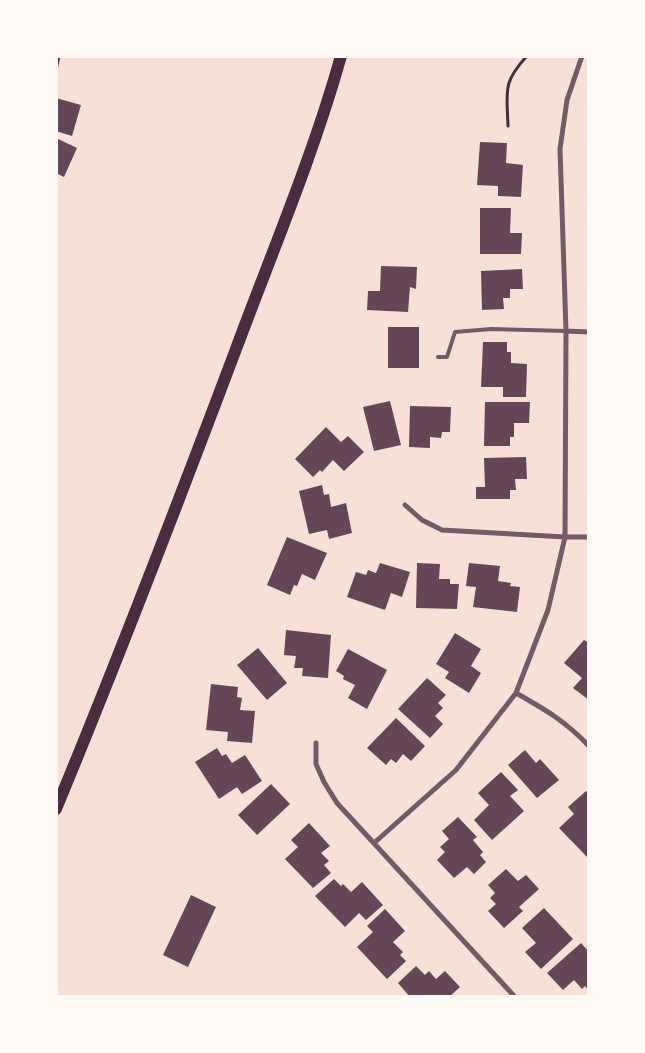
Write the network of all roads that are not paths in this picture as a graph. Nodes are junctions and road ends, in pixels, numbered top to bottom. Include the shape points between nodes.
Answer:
1 (341, 56) edge
2 (582, 56) edge
3 (566, 331) junction
4 (589, 332) edge
5 (438, 357) dead end
6 (405, 505) dead end
7 (589, 536) edge
8 (564, 537) junction
9 (516, 693) junction
10 (316, 743) dead end
11 (589, 746) edge
12 (56, 809) edge
13 (374, 843) junction
14 (515, 997) edge

1 - 12 main road via 330,97 286,218
2 - 3 street via 567,100 560,149
3 - 4 street
3 - 5 lane via 491,329 455,332 447,357
3 - 8 street
6 - 8 street via 422,520 442,530
7 - 8 street
8 - 9 street via 548,610
9 - 11 street via 552,713
9 - 13 street via 456,770
10 - 13 street via 316,764 324,782 337,803
13 - 14 street

